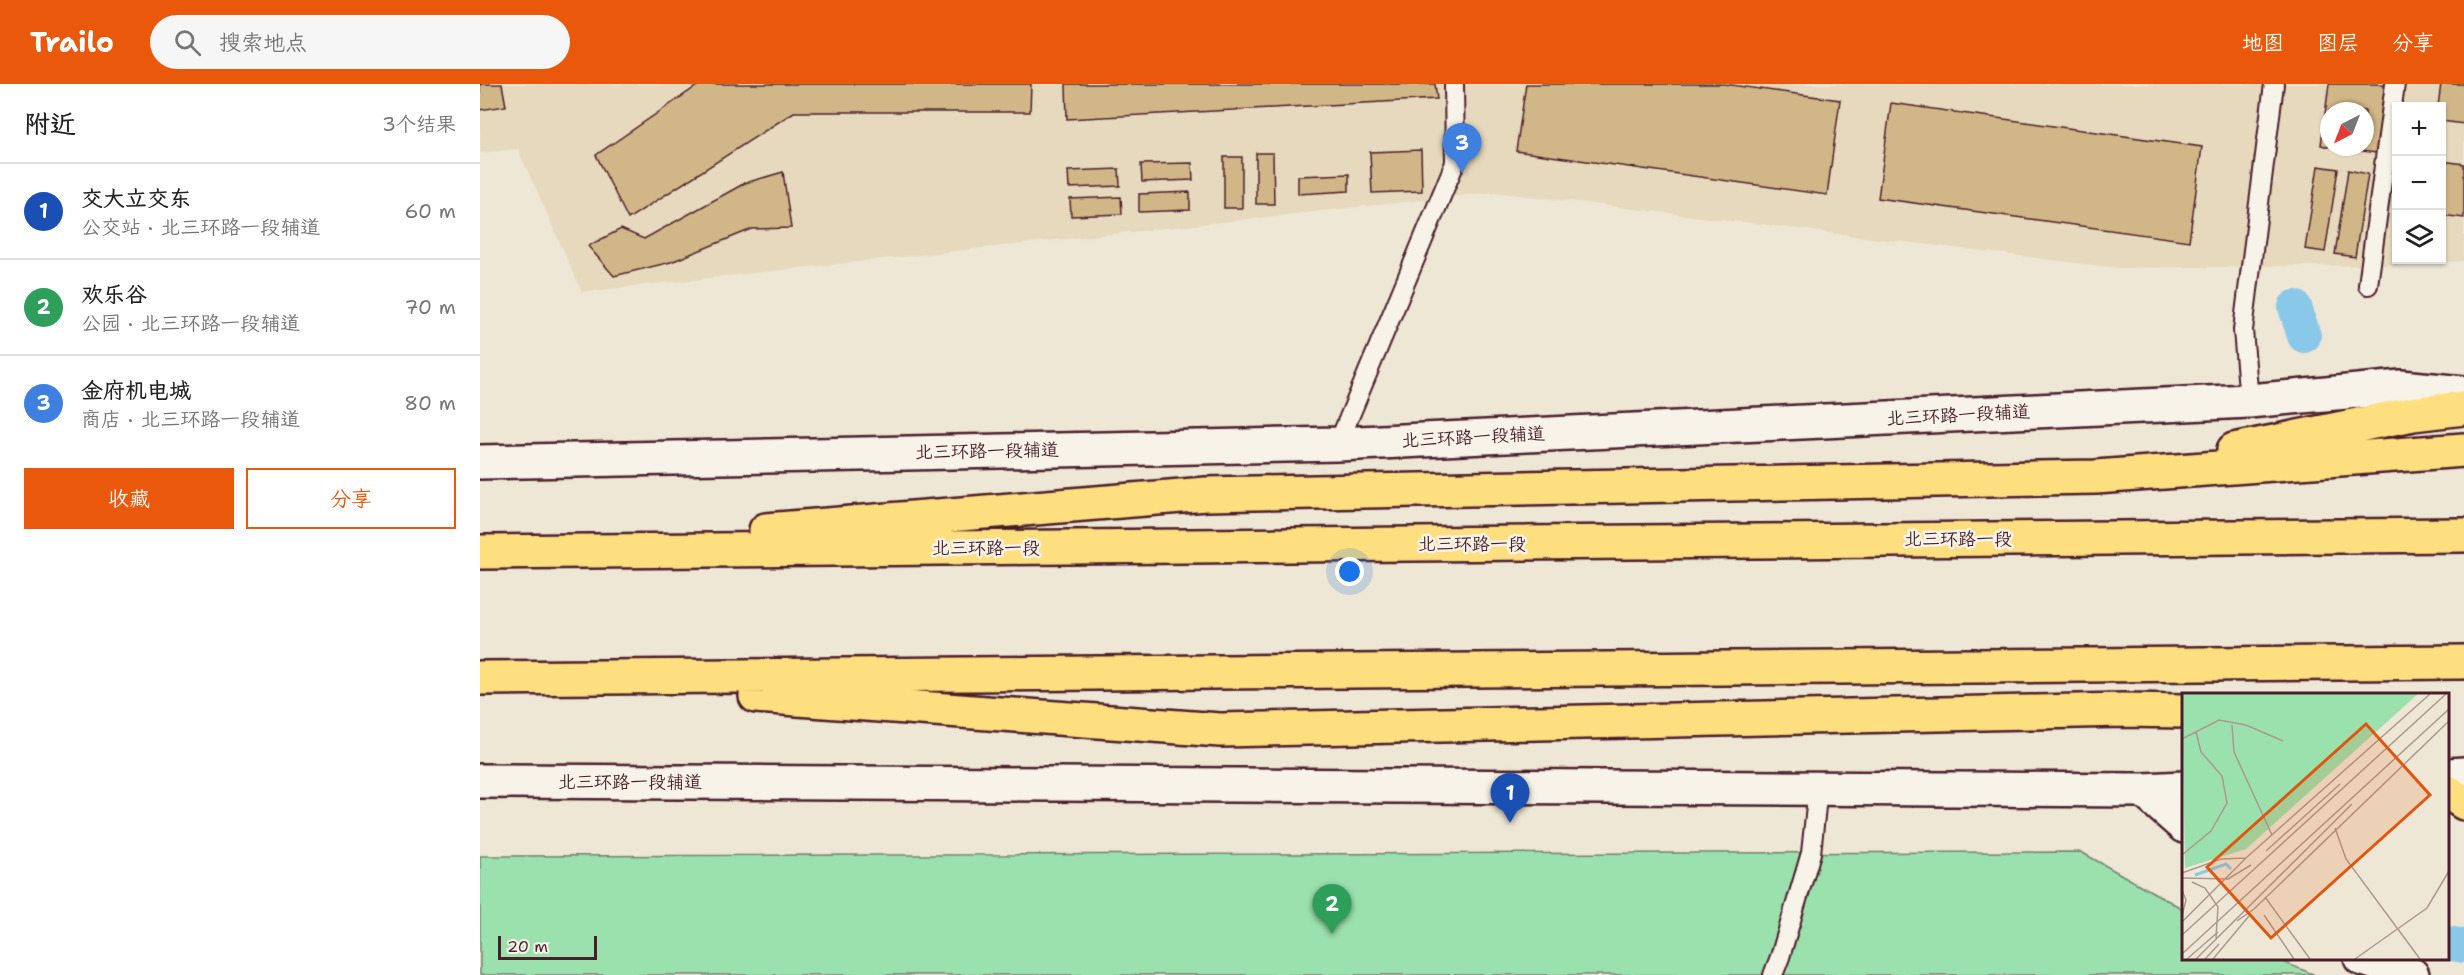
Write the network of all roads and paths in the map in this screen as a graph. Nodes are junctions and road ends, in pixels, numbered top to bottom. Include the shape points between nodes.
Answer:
1 (1454, 84) edge
2 (2274, 84) edge
3 (2395, 84) edge
4 (2368, 285) dead end
5 (2464, 377) edge
6 (2401, 387) junction
7 (2464, 393) edge
8 (2249, 401) junction
9 (2464, 408) edge
10 (1338, 444) junction
11 (2464, 450) edge
12 (480, 462) edge
13 (2097, 477) junction
14 (2464, 535) edge
15 (488, 552) edge
16 (2464, 662) edge
17 (480, 678) edge
18 (518, 678) junction
19 (2182, 711) edge
20 (2464, 774) edge
21 (2449, 775) edge
22 (480, 781) edge
23 (1818, 788) junction
24 (2182, 788) edge
25 (2143, 790) junction
26 (2449, 793) edge
27 (2464, 803) edge
28 (2182, 824) edge
29 (2367, 960) edge
30 (1773, 975) edge
31 (2412, 975) edge

1 - 10 lane via 1455,163
2 - 8 lane via 2243,330
3 - 4 lane
5 - 6 main road
6 - 7 main road, 北三环路一段辅道
6 - 8 main road, 北三环路一段辅道
8 - 10 main road, 北三环路一段辅道
9 - 13 highway via 2413,414
10 - 12 main road, 北三环路一段辅道
11 - 13 highway
13 - 15 highway via 1206,494
14 - 15 highway, 北三环路一段
16 - 18 highway
17 - 18 highway
18 - 19 highway via 1220,730
20 - 21 main road
22 - 23 main road, 北三环路一段辅道
23 - 25 main road, 北三环路一段辅道
23 - 30 lane via 1811,853
24 - 25 main road, 北三环路一段辅道
25 - 28 main road
26 - 27 highway
29 - 31 main road

